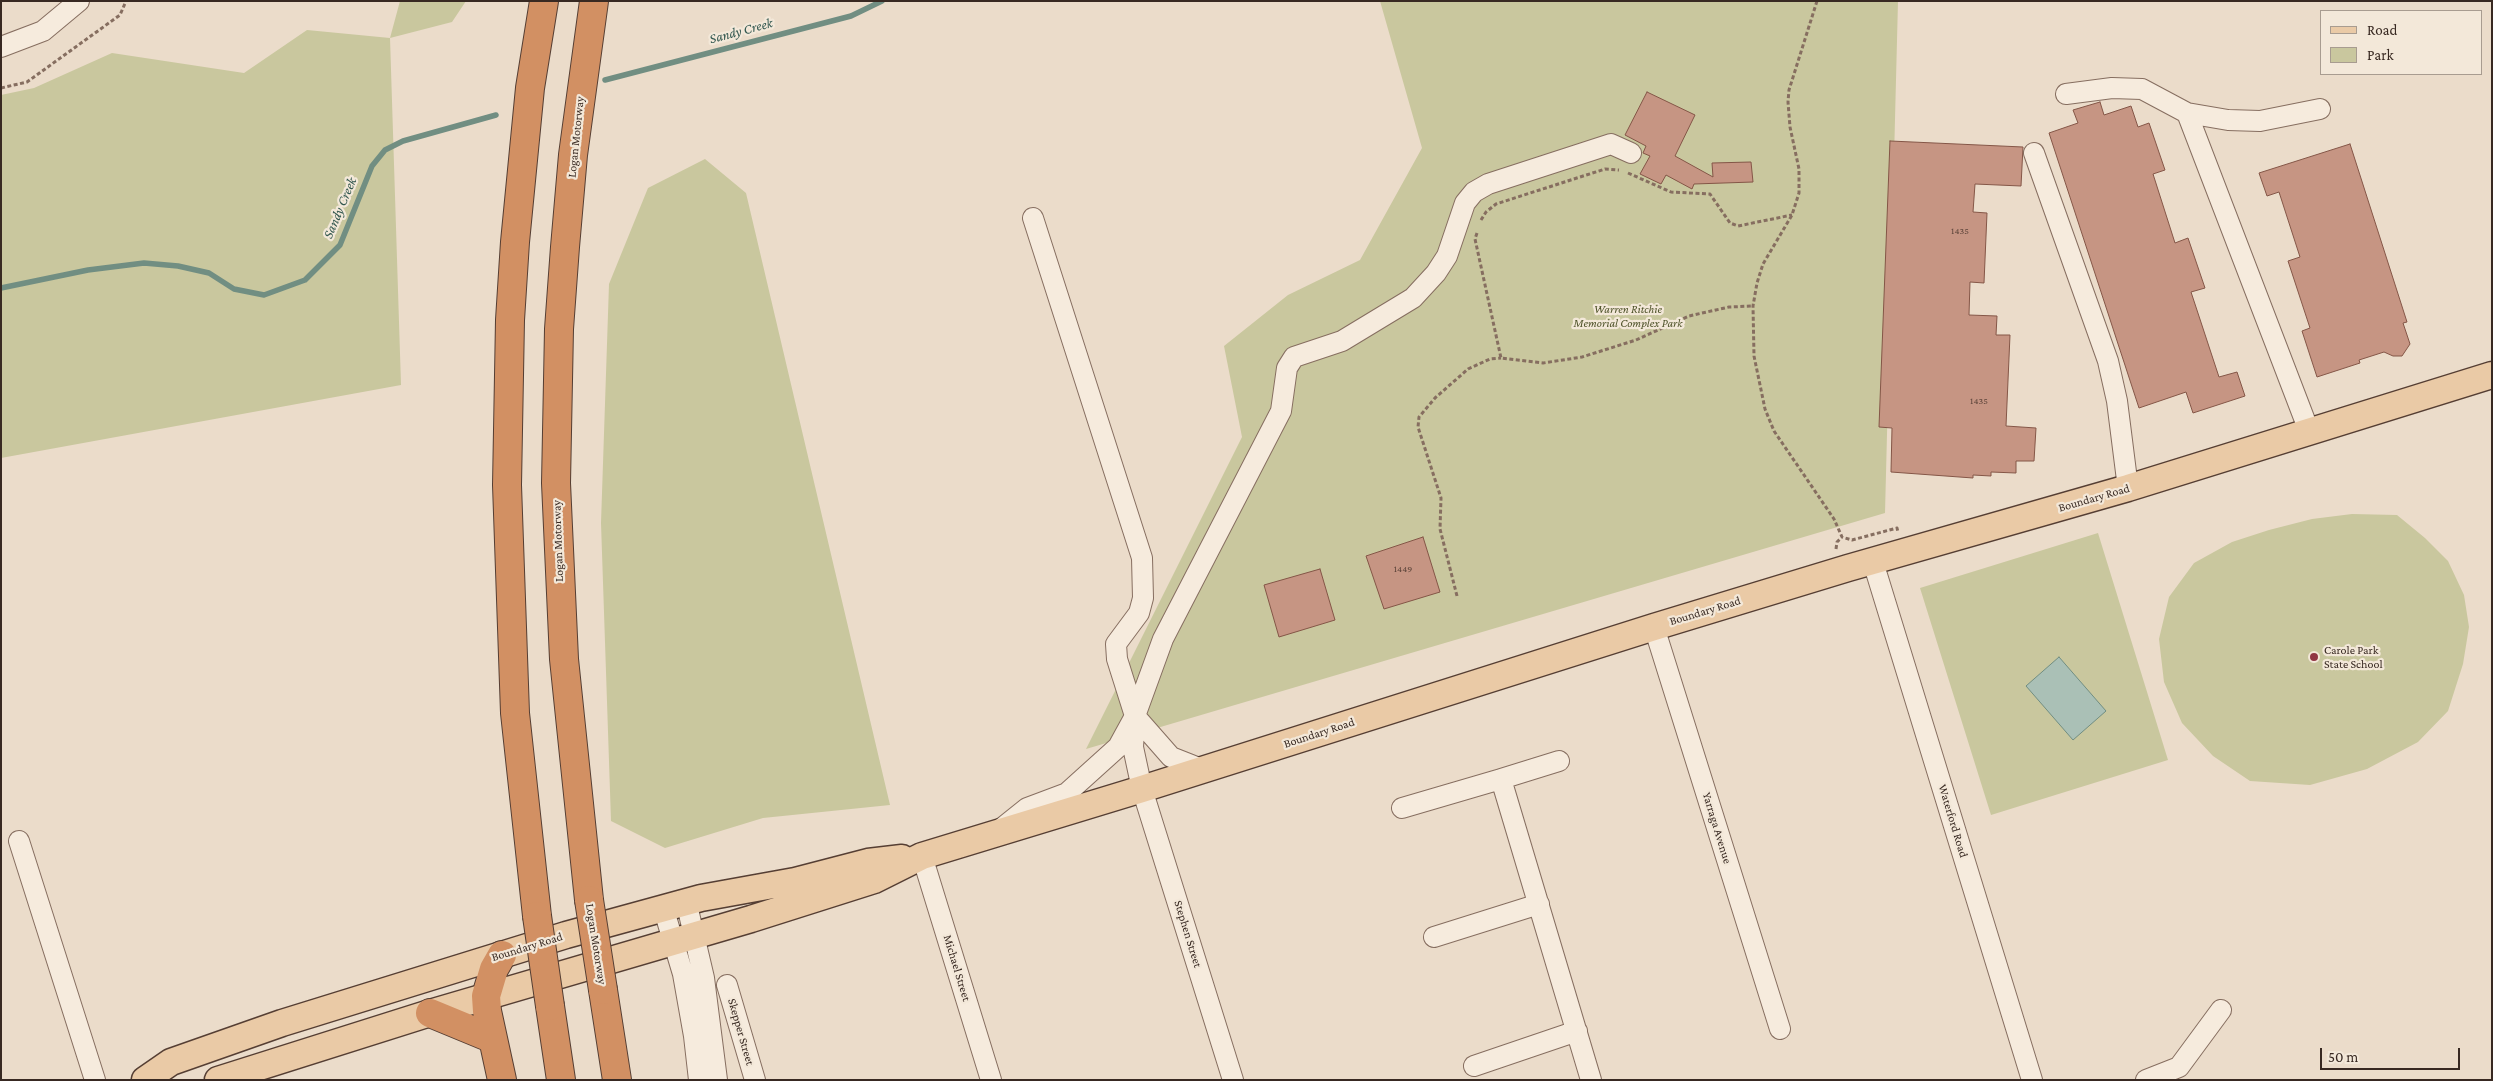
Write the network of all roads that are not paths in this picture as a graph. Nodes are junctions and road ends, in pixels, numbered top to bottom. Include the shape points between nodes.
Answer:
1 (79, 1) edge
2 (544, 1) edge
3 (594, 1) edge
4 (1, 47) edge
5 (2066, 94) dead end
6 (2320, 110) dead end
7 (2187, 113) junction
8 (1630, 153) dead end
9 (2034, 153) dead end
10 (1033, 218) dead end
11 (2492, 375) edge
12 (2309, 431) junction
13 (2128, 488) junction
14 (1873, 562) junction
15 (1654, 627) junction
16 (1135, 716) junction
17 (1559, 761) dead end
18 (1204, 770) junction
19 (1501, 779) junction
20 (1142, 789) junction
21 (1402, 808) dead end
22 (995, 834) junction
23 (19, 842) dead end
24 (922, 856) junction
25 (675, 904) junction
26 (1539, 904) junction
27 (1434, 937) dead end
28 (684, 940) junction
29 (502, 955) junction
30 (727, 985) dead end
31 (486, 996) junction
32 (2221, 1010) dead end
33 (430, 1012) junction
34 (1780, 1029) dead end
35 (1577, 1031) junction
36 (493, 1039) junction
37 (1474, 1066) dead end
38 (95, 1080) edge
39 (145, 1080) edge
40 (218, 1080) edge
41 (502, 1080) edge
42 (561, 1080) edge
43 (617, 1080) edge
44 (699, 1080) edge
45 (717, 1080) edge
46 (755, 1080) edge
47 (991, 1080) edge
48 (1233, 1080) edge
49 (1591, 1080) edge
50 (2032, 1080) edge
51 (2146, 1080) edge

1 - 4 street via 43,31
2 - 42 highway, bridge via 530,88 510,320 509,594 514,704 537,916
3 - 43 highway, Logan Motorway, bridge via 573,155 565,247 559,329 556,473 564,660 589,900
5 - 7 street via 2112,88 2142,89
6 - 7 street via 2260,121
7 - 12 street
8 - 16 street via 1610,144 1488,184 1474,192 1465,203 1447,256 1413,298 1342,341 1294,357 1287,368 1281,411 1163,640
9 - 13 street via 2108,361 2117,401
10 - 16 street via 1142,558 1143,598 1139,613 1116,644 1117,659
11 - 12 main road, Boundary Road
12 - 13 main road, Boundary Road
13 - 14 main road, Boundary Road
14 - 15 main road, Boundary Road
14 - 50 street, Waterford Road
15 - 18 main road, Boundary Road
15 - 34 street, Yarraga Avenue
16 - 18 street via 1171,757
16 - 20 street, Stephen Street via 1133,748
16 - 22 street via 1118,747 1095,770 1067,793 1027,808
17 - 19 street
18 - 20 main road, Boundary Road
19 - 21 street
19 - 26 street
20 - 22 main road, Boundary Road
20 - 48 street, Stephen Street
22 - 24 main road, Boundary Road
23 - 38 street
24 - 25 main road, Boundary Road via 868,862 827,874
24 - 28 main road, Boundary Road via 874,880
24 - 47 street, Michael Street
25 - 28 street
25 - 29 main road, Boundary Road
26 - 27 street
26 - 35 street
28 - 31 main road, Boundary Road
28 - 44 street via 683,974
28 - 45 street via 704,978
29 - 31 highway
29 - 39 main road, Boundary Road via 245,1036 171,1062
30 - 46 street, Skepper Street
31 - 33 main road, Boundary Road
31 - 36 highway
32 - 51 street via 2179,1067
33 - 36 highway
33 - 40 main road, Boundary Road
35 - 37 street
35 - 49 street
36 - 41 highway

